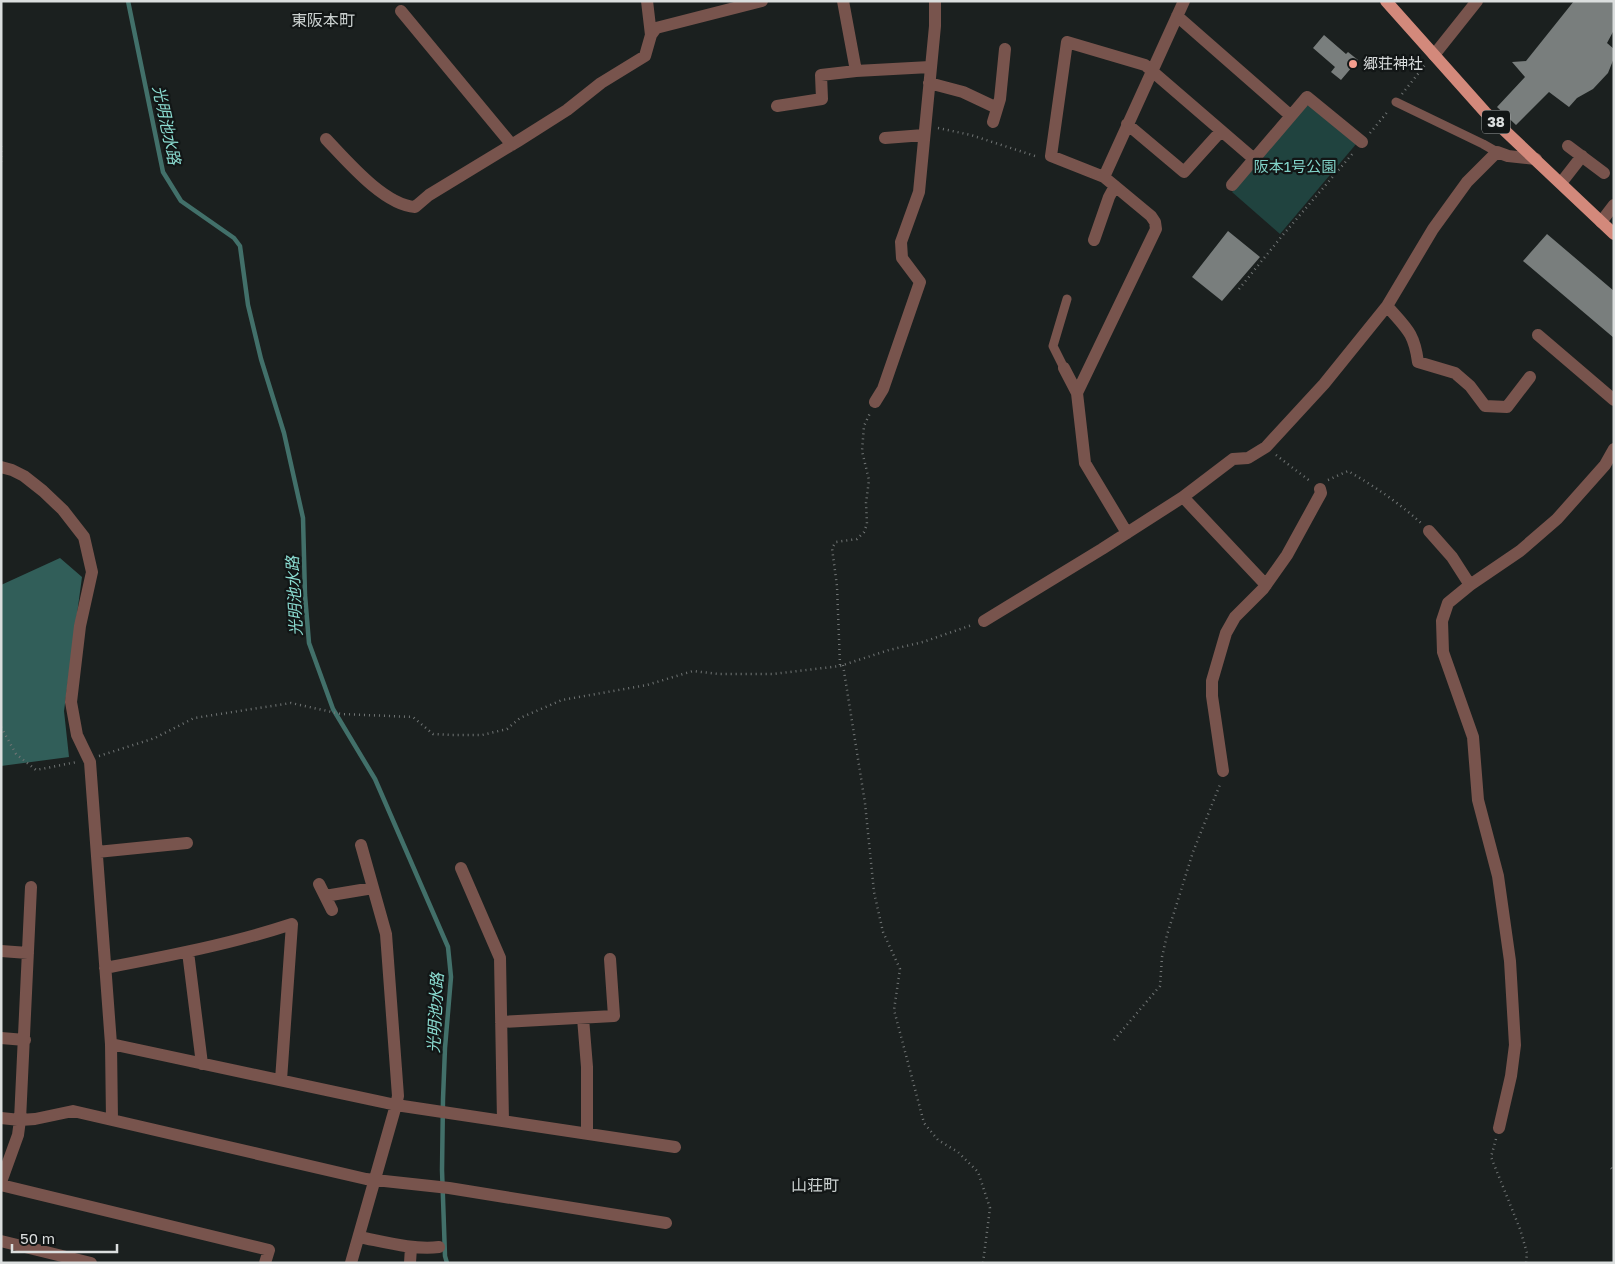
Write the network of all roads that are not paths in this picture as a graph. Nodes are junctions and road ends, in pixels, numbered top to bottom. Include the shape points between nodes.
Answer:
1 (647, 1) edge
2 (762, 1) edge
3 (844, 1) edge
4 (935, 1) edge
5 (1184, 1) edge
6 (1386, 1) edge
7 (1477, 1) edge
8 (402, 11) dead end
9 (1176, 16) junction
10 (651, 35) junction
11 (1005, 49) dead end
12 (1434, 54) junction
13 (930, 66) junction
14 (1152, 70) junction
15 (856, 71) junction
16 (929, 83) junction
17 (1396, 102) road end
18 (777, 106) dead end
19 (997, 108) junction
20 (1291, 116) junction
21 (993, 122) dead end
22 (1127, 124) junction
23 (924, 130) junction
24 (1221, 131) junction
25 (885, 138) dead end
26 (326, 139) dead end
27 (1362, 142) road end
28 (512, 145) junction
29 (1568, 146) dead end
30 (1497, 152) junction
31 (1582, 156) junction
32 (1254, 159) junction
33 (1536, 159) junction
34 (1604, 173) dead end
35 (1104, 177) junction
36 (1232, 184) dead end
37 (1561, 184) junction
38 (1115, 186) junction
39 (1614, 205) edge
40 (1602, 222) junction
41 (1614, 234) edge
42 (1094, 240) dead end
43 (1067, 299) dead end
44 (1387, 306) junction
45 (1538, 335) dead end
46 (1064, 368) joint
47 (1530, 377) dead end
48 (1077, 393) junction
49 (1614, 400) edge
50 (875, 402) road end
51 (1614, 449) edge
52 (1, 467) edge
53 (1320, 489) road end
54 (1184, 497) junction
55 (1430, 531) road end
56 (1127, 533) junction
57 (1266, 585) junction
58 (1470, 585) junction
59 (984, 621) road end
60 (1223, 771) road end
61 (187, 843) dead end
62 (361, 845) dead end
63 (97, 852) junction
64 (461, 868) dead end
65 (319, 884) dead end
66 (31, 887) dead end
67 (372, 888) junction
68 (325, 896) junction
69 (332, 910) dead end
70 (1, 951) edge
71 (188, 952) junction
72 (28, 953) junction
73 (610, 959) dead end
74 (105, 968) junction
75 (583, 1018) junction
76 (501, 1022) junction
77 (1, 1038) edge
78 (25, 1040) junction
79 (111, 1044) junction
80 (202, 1064) junction
81 (281, 1080) junction
82 (396, 1105) junction
83 (1, 1118) edge
84 (20, 1120) junction
85 (112, 1120) junction
86 (503, 1121) junction
87 (1499, 1128) road end
88 (587, 1134) junction
89 (675, 1147) dead end
90 (376, 1180) junction
91 (1, 1184) edge
92 (666, 1223) dead end
93 (360, 1238) junction
94 (1, 1241) edge
95 (411, 1246) junction
96 (440, 1247) dead end
97 (91, 1263) edge
98 (265, 1263) edge
99 (351, 1263) edge
100 (410, 1263) edge

1 - 10 street
2 - 10 street via 665,25 656,28
3 - 15 street
4 - 13 street
5 - 9 street
6 - 12 main road, 38
7 - 12 street
8 - 28 street
9 - 14 street
9 - 20 street
10 - 28 street via 645,56
11 - 19 street
12 - 33 main road, 38 via 1485,112
13 - 15 street
13 - 16 street
14 - 22 street
14 - 24 street
14 - 35 street via 1145,65 1067,42 1050,156
15 - 18 street via 821,75 822,99
16 - 19 street via 963,92
16 - 23 street
17 - 30 lane
19 - 21 street
20 - 27 street via 1307,97
20 - 32 street
22 - 24 street via 1184,172
22 - 35 street
23 - 25 street
23 - 50 street via 919,192 901,242 902,258 920,282 883,389
24 - 32 street
26 - 28 street via 368,182 405,206 415,207 429,195
29 - 31 street
30 - 33 street
30 - 44 street via 1467,182 1433,229
31 - 34 street
31 - 37 street
32 - 36 street
33 - 37 main road, 38
35 - 38 street
37 - 40 main road, 38
38 - 42 street
38 - 48 street via 1151,216 1156,228
39 - 40 street
40 - 41 main road, 38
43 - 46 lane via 1053,346
44 - 47 street via 1410,332 1416,343 1418,362 1455,373 1485,406 1506,408
44 - 54 street via 1324,384 1266,447 1248,458 1233,459
45 - 49 street
46 - 48 street
48 - 56 street via 1085,463
51 - 58 street via 1605,465 1557,519 1520,551
52 - 63 street via 24,476 43,491 64,510 84,537 92,572 80,626 71,702 77,735 90,762
53 - 57 street via 1321,493 1288,555
54 - 56 street
54 - 57 street
55 - 58 street
56 - 59 street
57 - 60 street via 1234,617 1212,681
58 - 87 street via 1448,604 1442,621 1443,652 1473,737 1478,800 1498,876 1510,961 1514,1046
61 - 63 street
62 - 67 street
63 - 74 street
64 - 76 street via 500,958
65 - 68 street
66 - 72 street
67 - 68 street
67 - 82 street via 386,934 398,1096
68 - 69 street
70 - 72 street
71 - 74 street
71 - 80 street
71 - 81 street via 292,924
72 - 78 street
73 - 75 street via 614,1016
74 - 79 street
75 - 76 street
75 - 88 street
76 - 86 street
77 - 78 street
78 - 84 street
79 - 80 street
79 - 85 street
80 - 81 street
81 - 82 street
82 - 86 street
82 - 90 street
83 - 84 street
84 - 85 street via 73,1111
84 - 91 street
85 - 90 street
86 - 88 street
88 - 89 street
90 - 92 street via 443,1187
90 - 93 street
91 - 98 street via 270,1250
93 - 95 street
93 - 99 street
94 - 97 street
95 - 96 street
95 - 100 street

